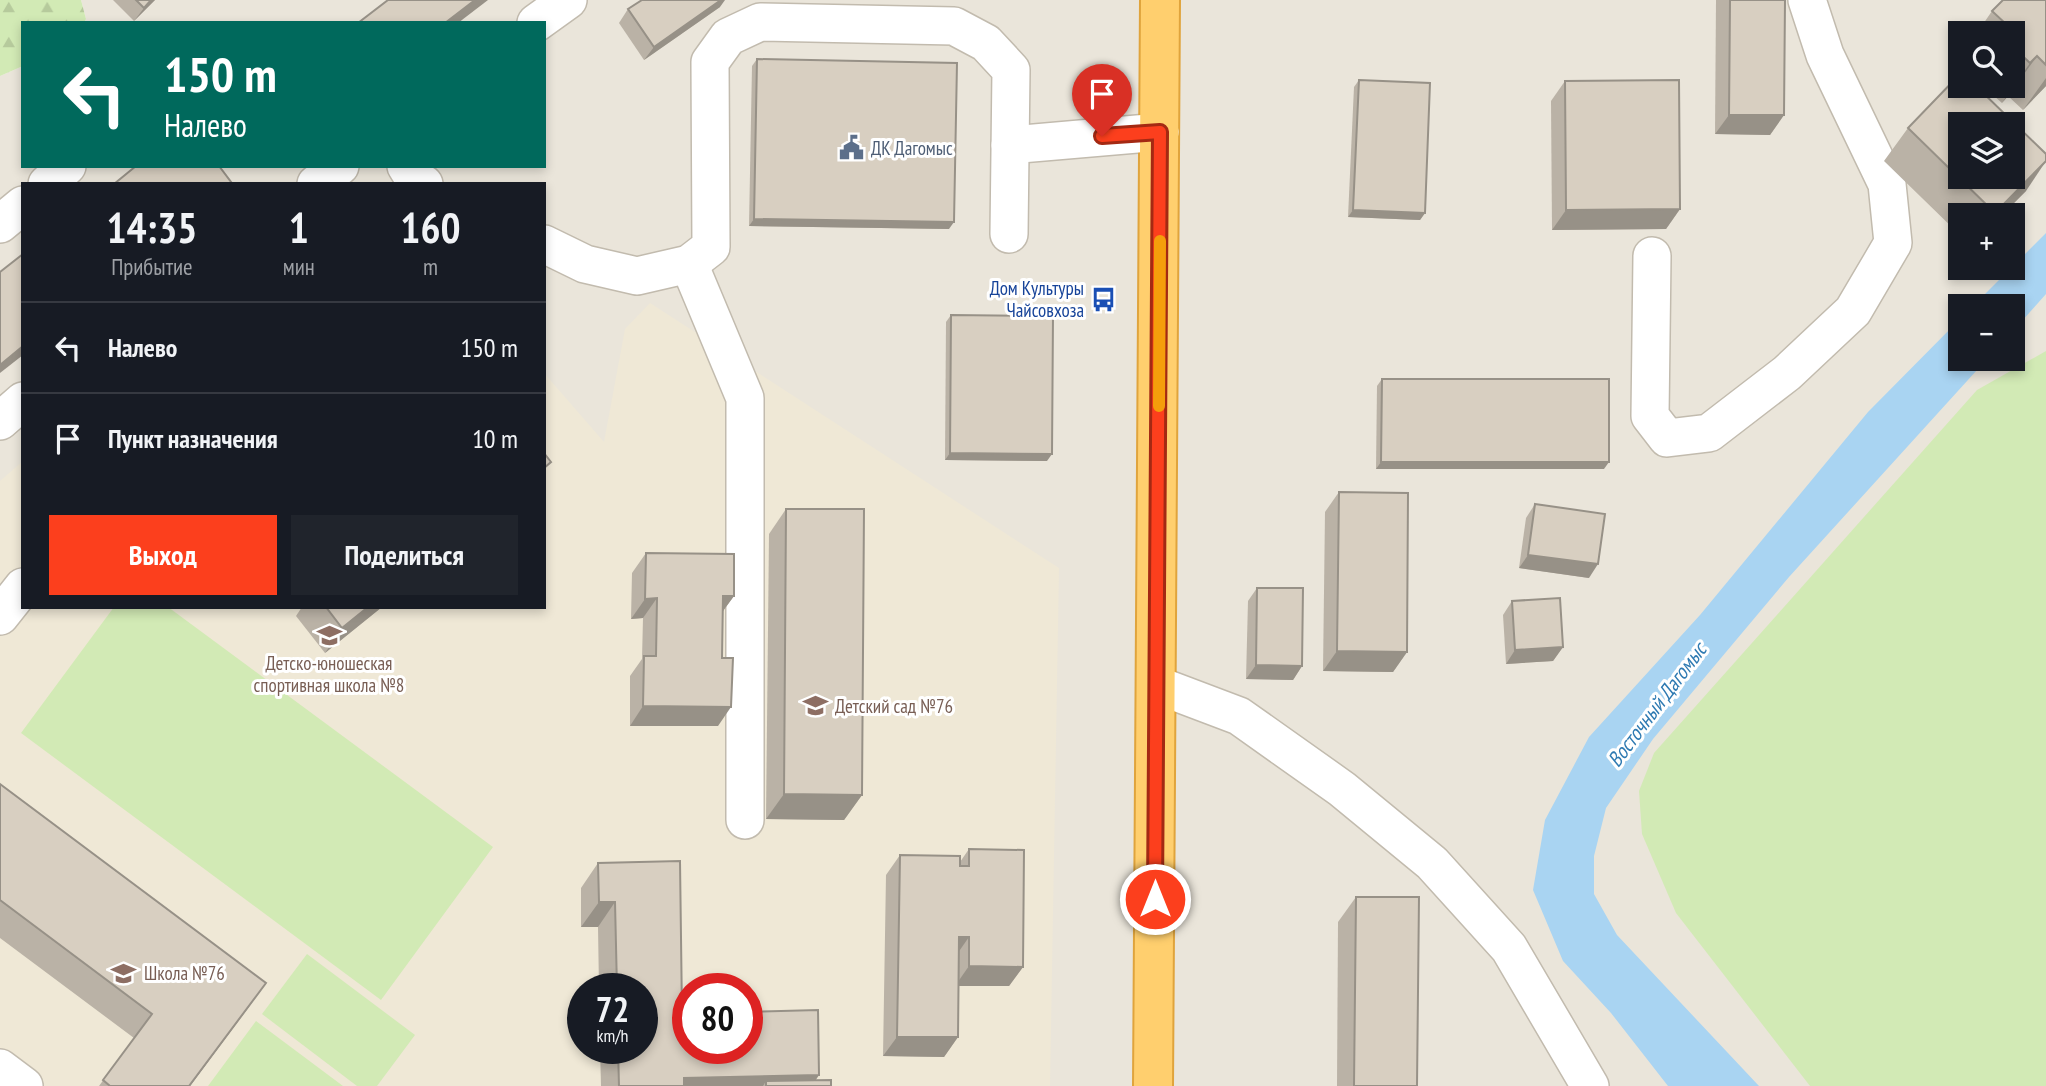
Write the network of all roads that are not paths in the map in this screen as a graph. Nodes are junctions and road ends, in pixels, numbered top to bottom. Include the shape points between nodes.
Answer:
1 (568, 0) edge
2 (1160, 0) edge
3 (1807, 0) edge
4 (539, 21) edge
5 (1160, 132) junction
6 (1010, 145) junction
7 (65, 168) edge
8 (337, 168) edge
9 (407, 168) edge
10 (49, 182) edge
11 (319, 182) edge
12 (420, 182) edge
13 (21, 207) edge
14 (0, 225) edge
15 (1010, 234) dead end
16 (546, 245) edge
17 (1652, 256) dead end
18 (689, 264) junction
19 (21, 403) edge
20 (0, 421) edge
21 (21, 590) edge
22 (0, 616) edge
23 (1157, 685) junction
24 (744, 820) dead end
25 (0, 1068) edge
26 (24, 1086) edge
27 (1153, 1086) edge
28 (1590, 1086) edge

1 - 4 street
2 - 5 highway
3 - 17 street via 1825,55 1887,184 1893,243 1853,311 1787,373 1709,433 1667,438 1650,416
5 - 6 street
5 - 23 highway
6 - 15 street
6 - 18 street via 1011,70 986,43 954,26 760,22 728,37 710,62 710,247
7 - 10 street
8 - 11 street
9 - 12 street
13 - 14 street
16 - 18 street via 585,264 637,276
18 - 24 street via 745,398
19 - 20 street
21 - 22 street
23 - 27 highway
23 - 28 street via 1238,716 1342,789 1432,863 1508,948
25 - 26 street

